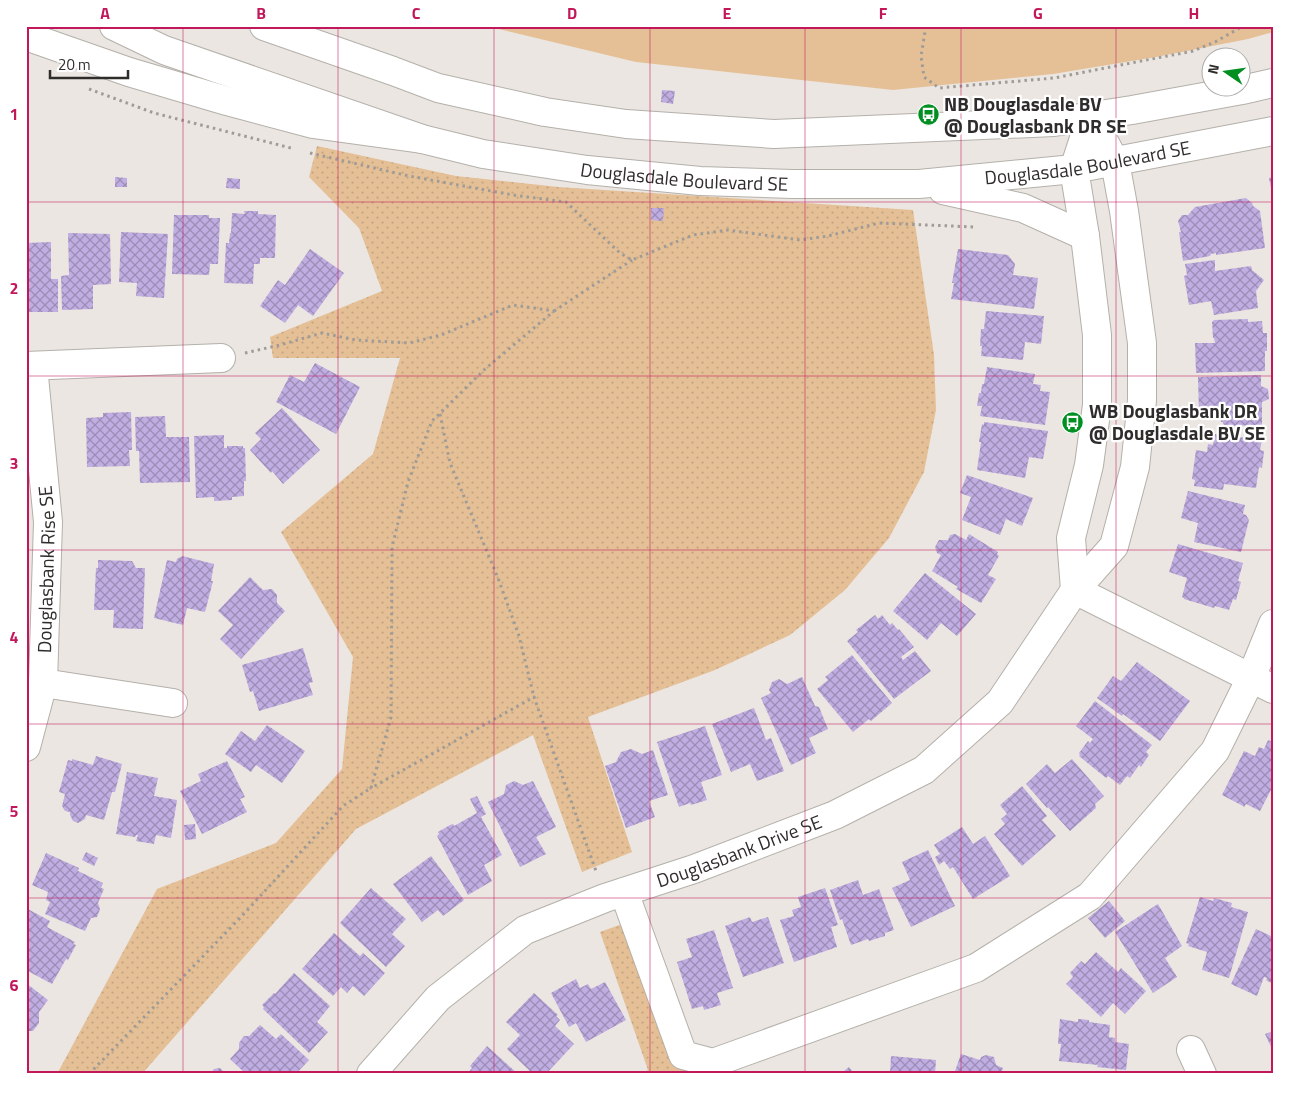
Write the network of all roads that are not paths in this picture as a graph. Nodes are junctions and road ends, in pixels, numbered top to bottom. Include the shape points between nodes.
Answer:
1 (114, 26) edge
2 (264, 26) edge
3 (26, 36) edge
4 (1273, 83) edge
5 (1091, 117) junction
6 (1273, 131) edge
7 (422, 139) junction
8 (1115, 162) junction
9 (1074, 169) junction
10 (919, 184) junction
11 (1085, 236) junction
12 (221, 358) road end
13 (30, 366) edge
14 (1075, 590) junction
15 (1273, 624) edge
16 (43, 683) junction
17 (1262, 684) edge
18 (173, 703) dead end
19 (26, 747) edge
20 (624, 892) junction
21 (371, 1074) edge

1 - 7 main road, Douglasdale Boulevard SE via 164,50
2 - 5 main road via 438,88 545,112 626,124 774,134 1035,123
3 - 7 main road via 129,72 313,124
4 - 5 main road
5 - 8 main road, Douglasbank Drive SE
5 - 9 main road
6 - 8 main road, Douglasdale Boulevard SE
7 - 10 main road, Douglasdale Boulevard SE via 484,154 578,169 700,181
8 - 9 main road, Douglasdale Boulevard SE
8 - 14 main road, Douglasbank Drive SE via 1142,342 1142,400 1135,467 1114,546
9 - 10 main road, Douglasdale Boulevard SE
9 - 11 main road
10 - 11 main road via 1023,208
11 - 14 main road via 1097,335 1097,405 1089,465 1071,538
12 - 13 main road
13 - 16 main road, Douglasbank Rise SE via 48,522
14 - 17 main road
14 - 20 main road, Douglasbank Drive SE via 1000,702 924,770 835,815
15 - 17 main road
16 - 18 main road
16 - 19 main road, Douglasbank Rise SE
17 - 20 main road via 1215,751 1090,896 976,968 713,1063 683,1055
20 - 21 main road, Douglasbank Drive SE via 525,930 438,998

